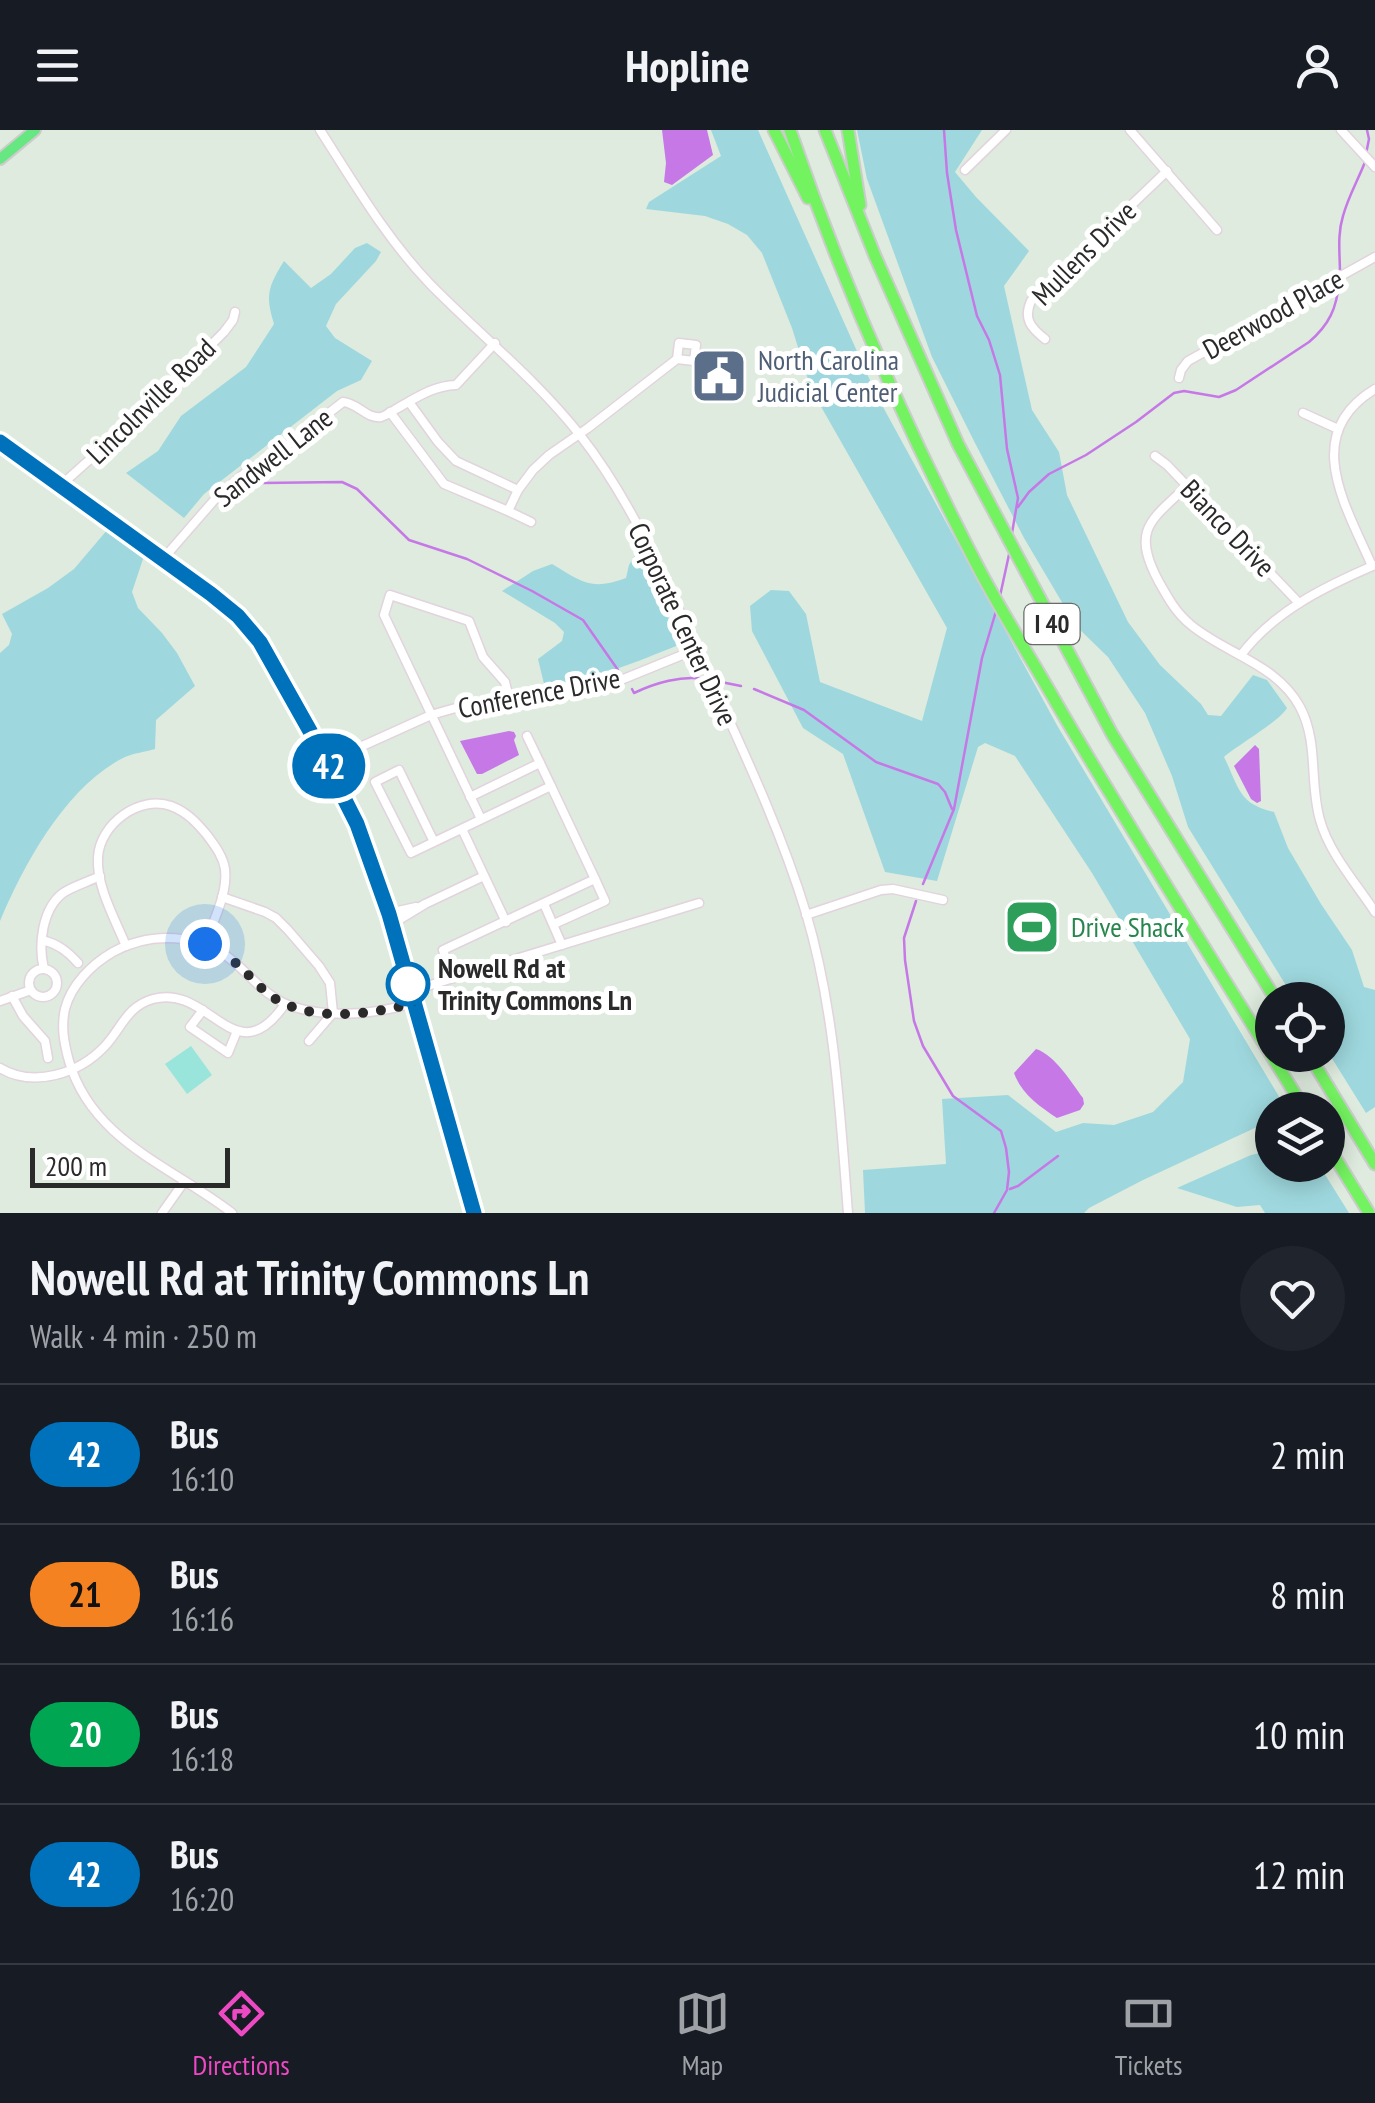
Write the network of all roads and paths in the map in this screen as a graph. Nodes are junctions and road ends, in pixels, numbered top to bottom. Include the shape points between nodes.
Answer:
1 (35, 130) edge
2 (320, 130) edge
3 (774, 130) edge
4 (790, 130) edge
5 (825, 130) edge
6 (848, 130) edge
7 (1130, 130) edge
8 (1340, 130) edge
9 (1004, 131) edge
10 (0, 159) edge
11 (1375, 167) edge
12 (965, 170) dead end
13 (1166, 171) junction
14 (820, 218) junction
15 (864, 228) junction
16 (1217, 230) dead end
17 (1375, 257) edge
18 (235, 312) dead end
19 (1045, 339) dead end
20 (494, 343) junction
21 (677, 359) dead end
22 (1179, 378) dead end
23 (1375, 388) edge
24 (409, 402) junction
25 (390, 412) junction
26 (1302, 413) dead end
27 (1338, 429) junction
28 (579, 434) junction
29 (0, 442) edge
30 (1154, 456) dead end
31 (60, 486) junction
32 (1188, 486) junction
33 (518, 490) junction
34 (508, 511) junction
35 (531, 522) dead end
36 (163, 559) junction
37 (1373, 565) edge
38 (1299, 603) junction
39 (697, 650) junction
40 (1241, 655) junction
41 (509, 698) junction
42 (431, 715) junction
43 (527, 736) dead end
44 (326, 762) junction
45 (540, 764) junction
46 (551, 786) junction
47 (470, 797) junction
48 (480, 819) junction
49 (462, 829) junction
50 (434, 842) junction
51 (100, 876) junction
52 (484, 876) junction
53 (595, 879) junction
54 (222, 896) junction
55 (942, 900) dead end
56 (700, 903) dead end
57 (425, 904) junction
58 (544, 904) junction
59 (1375, 912) edge
60 (389, 914) junction
61 (806, 915) junction
62 (506, 922) junction
63 (392, 924) junction
64 (554, 924) junction
65 (42, 940) junction
66 (205, 944) junction
67 (126, 946) junction
68 (562, 946) junction
69 (78, 962) dead end
70 (44, 969) junction
71 (452, 978) junction
72 (1265, 982) edge
73 (56, 989) junction
74 (31, 990) junction
75 (410, 991) junction
76 (12, 996) junction
77 (69, 996) junction
78 (0, 1001) edge
79 (414, 1003) junction
80 (285, 1004) junction
81 (203, 1010) junction
82 (333, 1013) junction
83 (237, 1031) junction
84 (308, 1041) dead end
85 (48, 1058) dead end
86 (0, 1068) edge
87 (72, 1070) junction
88 (1320, 1072) edge
89 (1294, 1092) edge
90 (1375, 1164) edge
91 (1345, 1174) edge
92 (184, 1182) junction
93 (162, 1213) edge
94 (232, 1213) edge
95 (474, 1213) edge
96 (848, 1213) edge
97 (1369, 1213) edge

1 - 10 main road
2 - 20 street, Corporate Center Drive via 401,250
3 - 14 highway
4 - 14 highway, I 40
5 - 15 highway, I 40
6 - 15 highway
7 - 13 street
8 - 11 street
9 - 12 street
13 - 16 street
13 - 19 street, Mullens Drive via 1031,301 1028,322
14 - 89 highway, I 40 via 897,404 979,570
15 - 72 highway, I 40 via 958,444 1038,597 1112,734
17 - 22 street, Deerwood Place via 1188,360
18 - 31 street, Lincolnville Road via 224,332 152,404
20 - 24 street via 456,385
20 - 28 street, Corporate Center Drive
21 - 28 street
23 - 27 street
24 - 25 street
24 - 33 street via 456,461
25 - 34 street via 444,484
25 - 36 street, Sandwell Lane via 373,416 344,402 216,498
26 - 27 street
27 - 37 street via 1336,477
28 - 33 street via 549,454
28 - 39 street, Corporate Center Drive via 642,534
29 - 31 street
30 - 32 street, Bianco Drive
31 - 36 street
32 - 38 street, Bianco Drive
32 - 40 street via 1148,527 1146,554 1180,615
33 - 34 street
34 - 35 street
36 - 44 street via 250,629
37 - 38 street
38 - 40 street
39 - 41 street, Conference Drive via 604,685
39 - 61 street, Corporate Center Drive via 770,814
40 - 59 street via 1280,682 1300,706 1311,735 1322,828
41 - 42 street, Conference Drive
41 - 42 street via 468,621 390,595 384,615
42 - 44 street, Conference Drive
42 - 47 street
43 - 45 street
44 - 60 street via 359,828
45 - 46 street
45 - 47 street
46 - 48 street
46 - 53 street
47 - 48 street
48 - 49 street
49 - 50 street
49 - 52 street
50 - 50 street via 400,770 376,782 410,853
51 - 54 street via 98,856 110,826 132,809 162,804 185,813 217,848 226,872
51 - 65 street via 64,892 49,912
51 - 67 street
52 - 57 street
52 - 62 street
53 - 58 street
53 - 64 street via 606,900
54 - 66 street
54 - 82 street via 276,918 330,984
55 - 61 street via 881,890
56 - 68 street
57 - 60 street
57 - 63 street
58 - 62 street
58 - 64 street
60 - 63 street
61 - 96 street, Corporate Center Drive via 828,1014
62 - 71 street via 443,950
63 - 75 street
64 - 68 street
65 - 69 street
65 - 70 street
66 - 67 street via 157,938
66 - 80 street
67 - 77 street via 92,967
68 - 71 street
70 - 73 street via 55,976
70 - 74 street via 30,977
71 - 75 street
73 - 74 street via 41,997
73 - 77 street
74 - 76 street
75 - 79 street
76 - 78 street
76 - 85 street via 44,1041
77 - 87 street via 63,1035
79 - 82 street
79 - 95 street
80 - 82 street
80 - 83 street via 257,1032
81 - 83 street
81 - 83 street via 190,1027 212,1044 228,1053
81 - 87 street via 170,997 143,1002 103,1049
82 - 84 street
86 - 87 street via 27,1078
87 - 92 street via 108,1127
88 - 90 highway
91 - 97 highway
92 - 93 street
92 - 94 street

